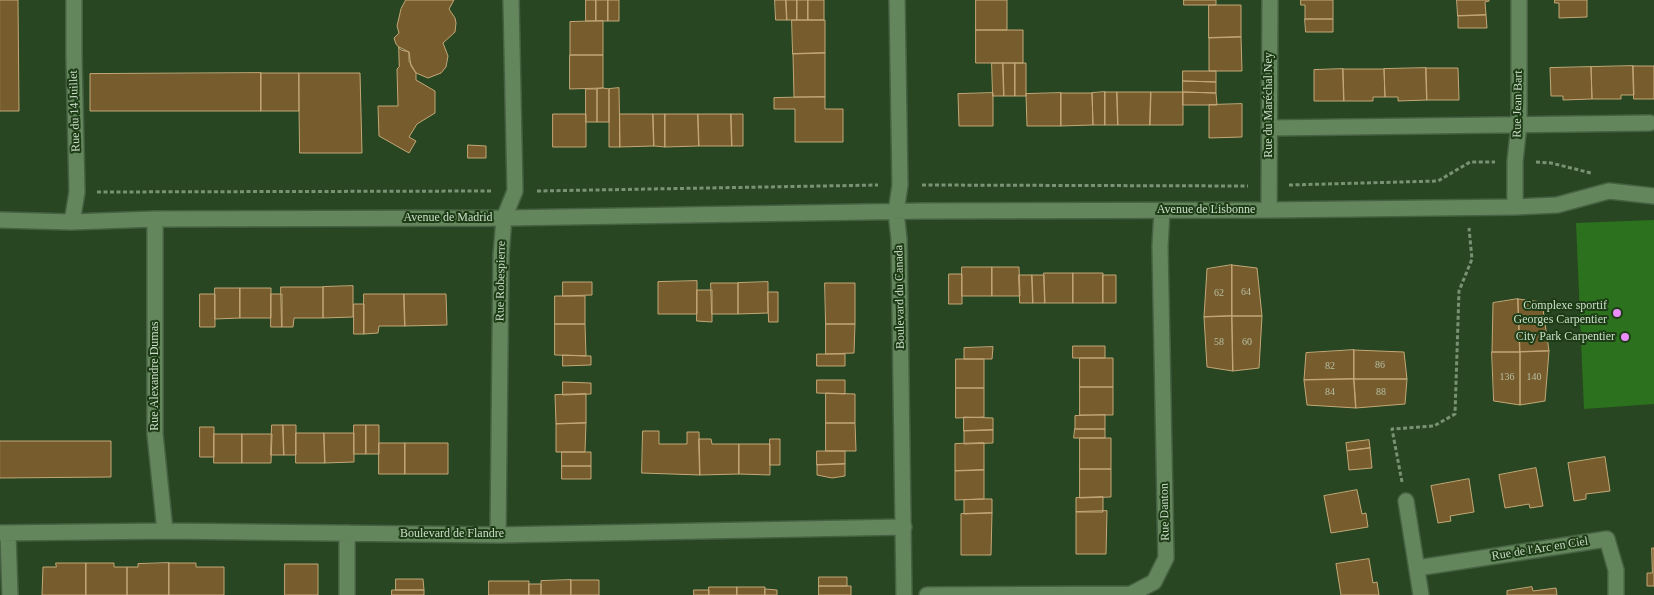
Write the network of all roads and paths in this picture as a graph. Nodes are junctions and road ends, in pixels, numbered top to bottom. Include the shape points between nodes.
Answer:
1 (74, 0) edge
2 (511, 0) edge
3 (898, 0) edge
4 (1270, 0) edge
5 (1519, 0) edge
6 (1650, 122) dead end
7 (1519, 125) junction
8 (1269, 128) junction
9 (1515, 162) junction
10 (900, 185) junction
11 (1269, 186) junction
12 (515, 191) junction
13 (1609, 191) junction
14 (77, 192) junction
15 (1654, 196) edge
16 (1515, 207) junction
17 (1467, 208) junction
18 (1269, 210) junction
19 (1162, 211) junction
20 (896, 212) junction
21 (504, 218) junction
22 (155, 219) junction
23 (0, 220) edge
24 (72, 222) junction
25 (1406, 502) joint
26 (904, 527) junction
27 (165, 531) junction
28 (4, 533) edge
29 (347, 534) junction
30 (498, 535) junction
31 (1417, 568) junction
32 (10, 595) edge
33 (347, 595) edge
34 (904, 595) edge
35 (927, 595) edge
36 (1421, 595) edge
37 (1616, 595) edge

1 - 14 street, Rue du 14 Juillet
2 - 12 street, Rue Robespierre
3 - 10 street, Boulevard du Canada
4 - 8 street, Rue du Maréchal Ney
5 - 7 street, Rue Jean Bart
6 - 7 street
7 - 8 street
7 - 9 street, Rue Jean Bart
8 - 11 street, Rue du Maréchal Ney
9 - 11 path via 1470,162 1438,182
9 - 13 path via 1551,162 1593,173
9 - 16 street, Rue Jean Bart
10 - 11 path
10 - 12 path
10 - 20 street, Boulevard du Canada
11 - 18 street, Rue du Maréchal Ney
12 - 14 path
12 - 21 street, Rue Robespierre
13 - 15 street
13 - 16 street, Avenue de Lisbonne via 1556,205
14 - 24 street, Rue du 14 Juillet
16 - 17 street, Avenue de Lisbonne
17 - 18 street, Avenue de Lisbonne
17 - 25 path via 1472,259 1459,291 1455,414 1434,426 1392,430
18 - 19 street, Avenue de Lisbonne
19 - 20 street, Avenue de Lisbonne
19 - 35 street, Rue Danton via 1166,558 1154,582 1132,594
20 - 21 street, Avenue de Madrid
20 - 26 street, Boulevard du Canada
21 - 22 street, Avenue de Madrid
21 - 30 street, Rue Robespierre
22 - 24 street, Avenue de Madrid
22 - 27 street, Rue Alexandre Dumas via 156,434
23 - 24 street, Avenue de Madrid
25 - 31 street
26 - 30 street, Boulevard de Flandre
26 - 34 street, Boulevard du Canada
27 - 28 street, Boulevard de Flandre
27 - 29 street, Boulevard de Flandre
28 - 32 street
29 - 30 street, Boulevard de Flandre
29 - 33 street
31 - 36 street
31 - 37 street, Rue de l'Arc en Ciel via 1607,539 1616,570

